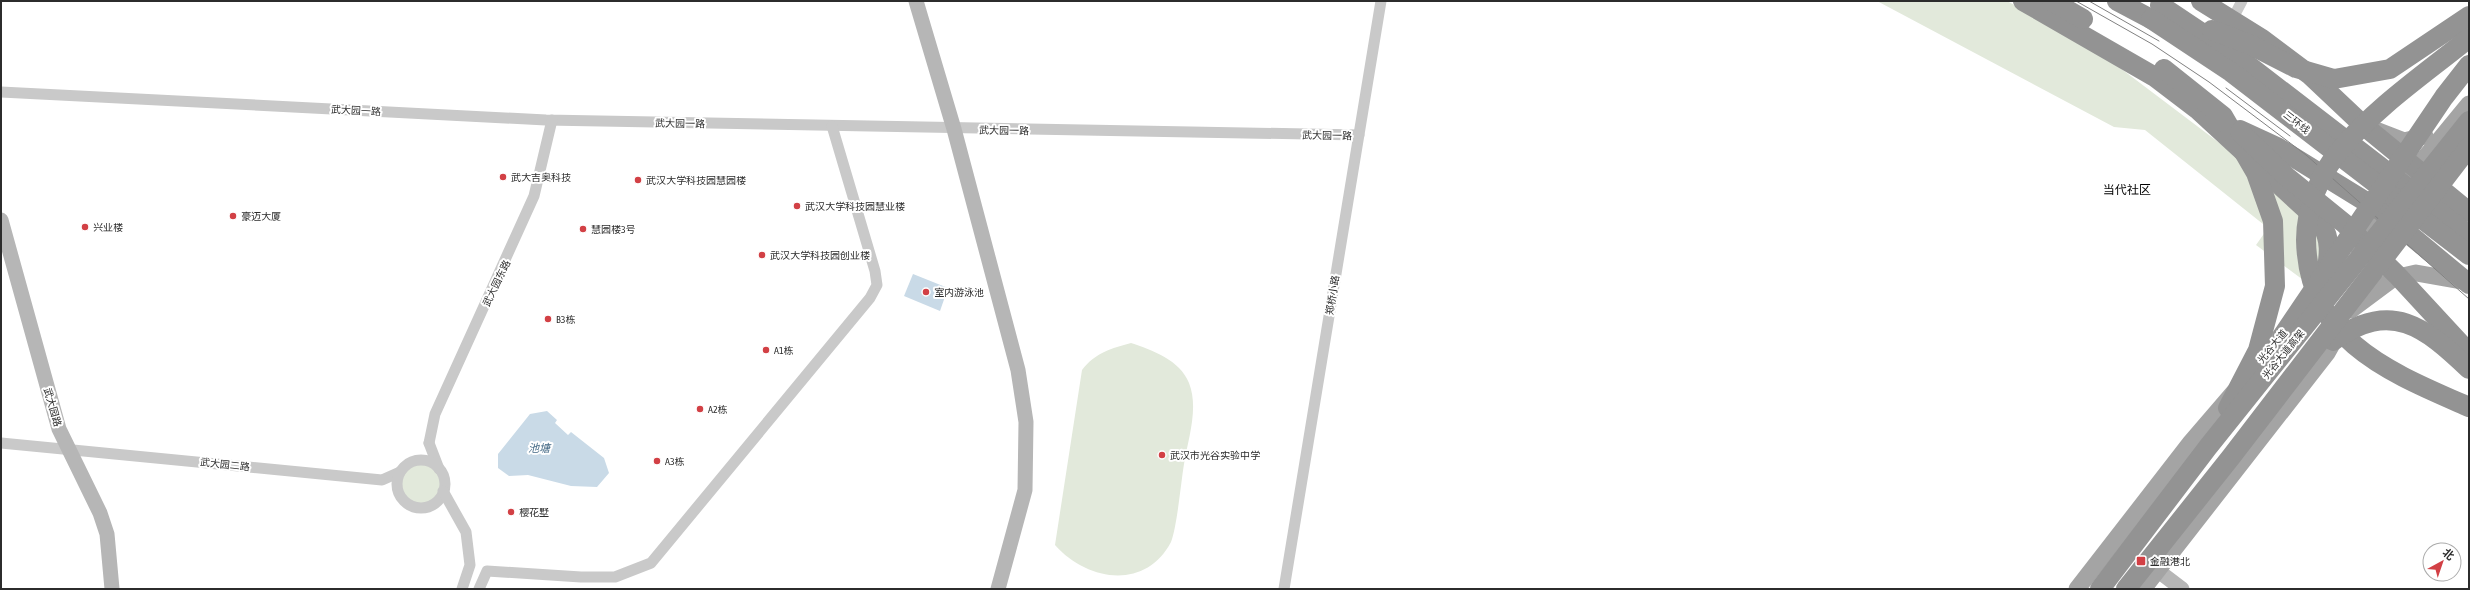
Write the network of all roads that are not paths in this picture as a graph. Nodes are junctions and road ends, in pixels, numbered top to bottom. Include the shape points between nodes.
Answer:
1 (916, 1) edge
2 (1381, 1) edge
3 (2023, 1) edge
4 (2043, 1) edge
5 (2052, 1) edge
6 (2117, 1) edge
7 (2201, 1) edge
8 (2242, 1) edge
9 (2159, 6) edge
10 (2469, 16) edge
11 (2232, 20) junction
12 (2213, 30) junction
13 (2076, 31) junction
14 (2469, 38) edge
15 (2469, 65) edge
16 (1, 92) edge
17 (2469, 104) edge
18 (2197, 109) junction
19 (2222, 116) junction
20 (552, 120) junction
21 (2460, 122) edge
22 (2363, 125) junction
23 (832, 126) junction
24 (954, 129) junction
25 (1359, 135) junction
26 (2469, 148) edge
27 (2469, 156) edge
28 (2469, 160) edge
29 (2416, 168) junction
30 (2445, 183) junction
31 (2381, 211) junction
32 (2469, 212) edge
33 (1, 220) edge
34 (2469, 221) edge
35 (2410, 235) junction
36 (2469, 235) edge
37 (2469, 255) edge
38 (2325, 279) junction
39 (2468, 283) edge
40 (2417, 297) junction
41 (2351, 310) junction
42 (2469, 341) edge
43 (2469, 353) edge
44 (2300, 364) junction
45 (2469, 369) edge
46 (2242, 406) junction
47 (2469, 407) edge
48 (1, 443) edge
49 (429, 443) junction
50 (2208, 447) junction
51 (68, 449) junction
52 (412, 462) junction
53 (439, 469) junction
54 (400, 472) junction
55 (382, 480) junction
56 (443, 491) junction
57 (400, 495) junction
58 (427, 507) junction
59 (451, 508) junction
60 (2157, 570) junction
61 (112, 589) edge
62 (462, 589) edge
63 (480, 589) edge
64 (998, 589) edge
65 (1284, 589) edge
66 (2077, 589) edge
67 (2100, 589) edge
68 (2126, 589) edge
69 (2143, 589) edge
70 (2182, 589) edge

1 - 24 street
2 - 25 street, 郑桥小路
3 - 13 highway
4 - 13 highway
5 - 19 highway, bridge via 2164,69
6 - 9 highway, 三环线
7 - 11 highway
8 - 11 street
9 - 12 highway
9 - 36 highway, 三环线, bridge via 2235,55
9 - 37 highway, 三环线, bridge via 2231,72
10 - 12 highway, bridge via 2390,69 2334,79 2296,68 2251,45
11 - 22 highway via 2310,75
12 - 34 highway, bridge via 2454,213
13 - 18 highway via 2155,77
14 - 47 highway, bridge via 2380,111 2340,150 2325,172 2314,197 2307,220 2306,236 2307,261 2313,283 2319,302 2331,320 2359,349 2378,363 2403,378
15 - 46 highway, bridge via 2444,97 2265,361
16 - 20 street, 武大园一路
17 - 21 main road, 光谷大道
18 - 31 highway via 2277,147
18 - 38 highway via 2321,223 2327,233 2330,250
19 - 40 highway, bridge via 2287,177 2345,224
19 - 50 highway, bridge via 2256,173 2272,220 2275,286 2258,350
20 - 23 street, 武大园一路
20 - 49 street, 武大园东路 via 534,196 435,414
21 - 22 main road via 2429,136 2404,141
21 - 29 main road, 光谷大道
21 - 46 highway, 光谷大道高架, bridge
22 - 29 highway
23 - 24 street, 武大园一路
23 - 63 street via 875,272 876,285 870,298 651,563 615,577 487,571
24 - 25 street, 武大园一路
24 - 64 street via 1018,370 1026,422 1025,490
25 - 65 street, 郑桥小路
26 - 30 highway, 光谷大道高架, bridge
27 - 30 highway, bridge
28 - 30 main road
29 - 30 highway
29 - 31 main road, 光谷大道
30 - 32 highway
30 - 35 main road
30 - 44 highway, 光谷大道高架, bridge
31 - 35 highway
31 - 38 main road, 光谷大道
33 - 51 street, 武大园路 via 59,429
35 - 39 highway
35 - 41 main road
38 - 66 main road, 光谷大道 via 2301,312 2191,442
39 - 41 main road via 2416,273 2394,278
40 - 42 highway, bridge
40 - 43 highway, bridge
41 - 60 main road via 2327,353
44 - 45 highway, bridge via 2360,324 2380,319 2418,327
44 - 68 highway, 光谷大道高架, bridge via 2231,457
46 - 50 highway, 光谷大道高架, bridge
48 - 51 street, 武大园二路
49 - 52 street
49 - 53 street
50 - 67 highway, 光谷大道高架, bridge
51 - 55 street, 武大园二路
51 - 61 street, 武大园路 via 107,534
52 - 53 street via 427,461
52 - 54 street
53 - 56 street via 444,484
54 - 55 street
54 - 57 street via 397,480
55 - 57 street
56 - 58 street via 434,504
56 - 59 street
57 - 58 street via 411,506
58 - 59 street
59 - 62 street via 466,532 470,565
60 - 69 main road
60 - 70 street

